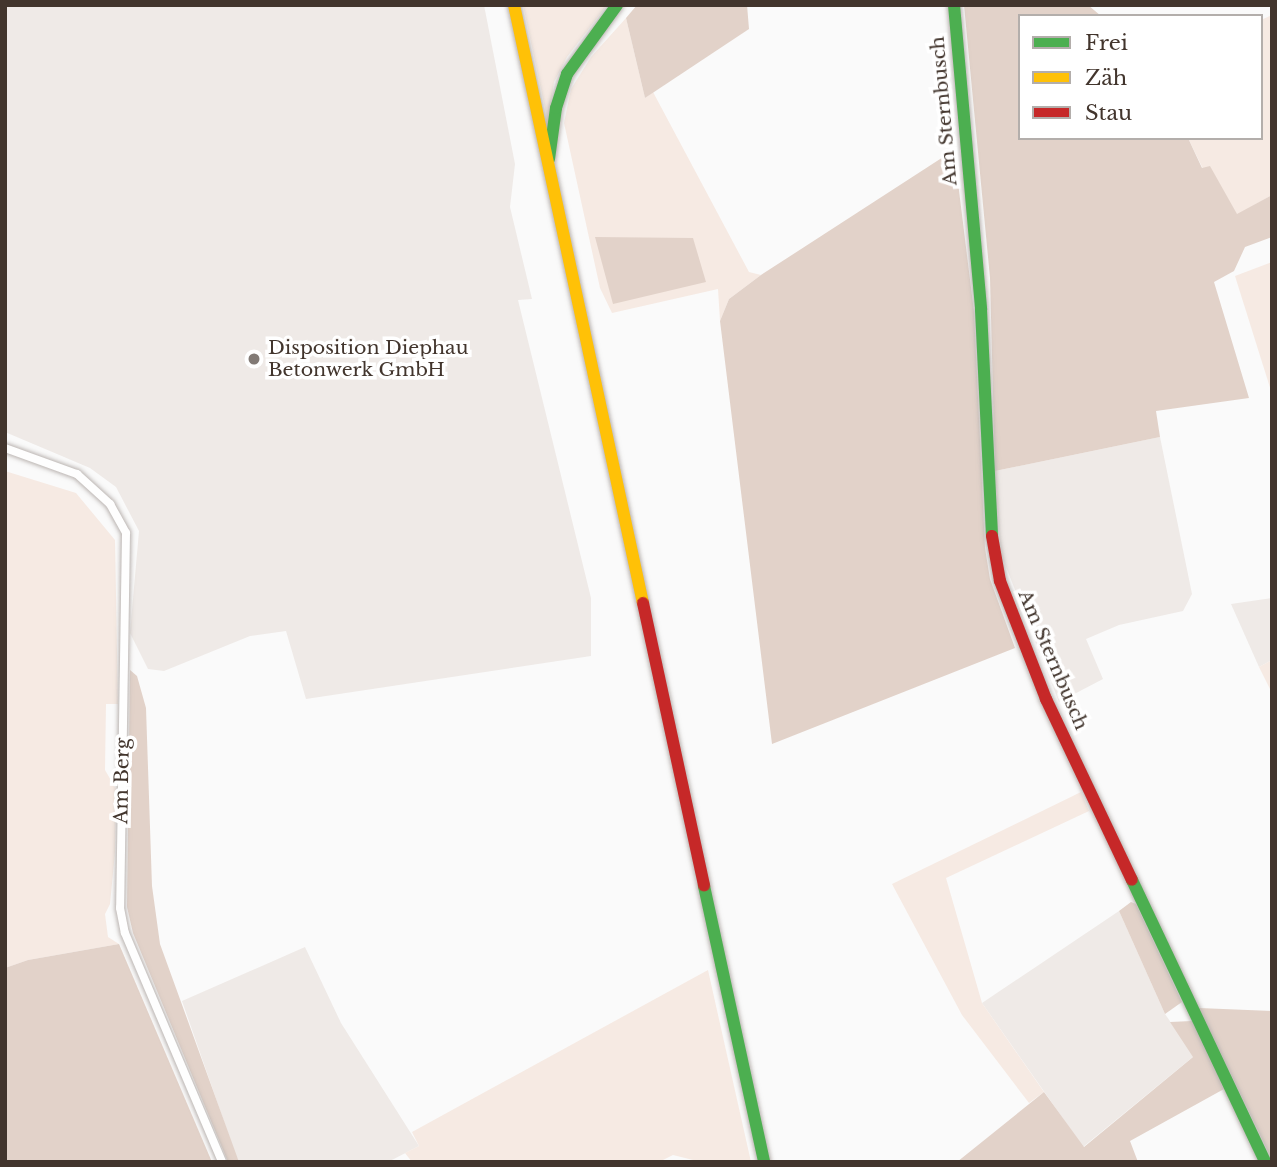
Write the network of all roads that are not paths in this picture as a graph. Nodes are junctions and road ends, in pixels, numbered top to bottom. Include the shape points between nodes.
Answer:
1 (514, 5) edge
2 (617, 5) edge
3 (954, 5) edge
4 (549, 162) junction
5 (5, 448) edge
6 (222, 1162) edge
7 (764, 1162) edge
8 (1265, 1162) edge

1 - 4 main road
2 - 4 main road via 567,74
3 - 8 main road, Am Sternbusch via 981,310 990,526 1000,581 1046,699
4 - 7 main road
5 - 6 street, Am Berg via 77,474 110,504 126,533 120,908 129,941

